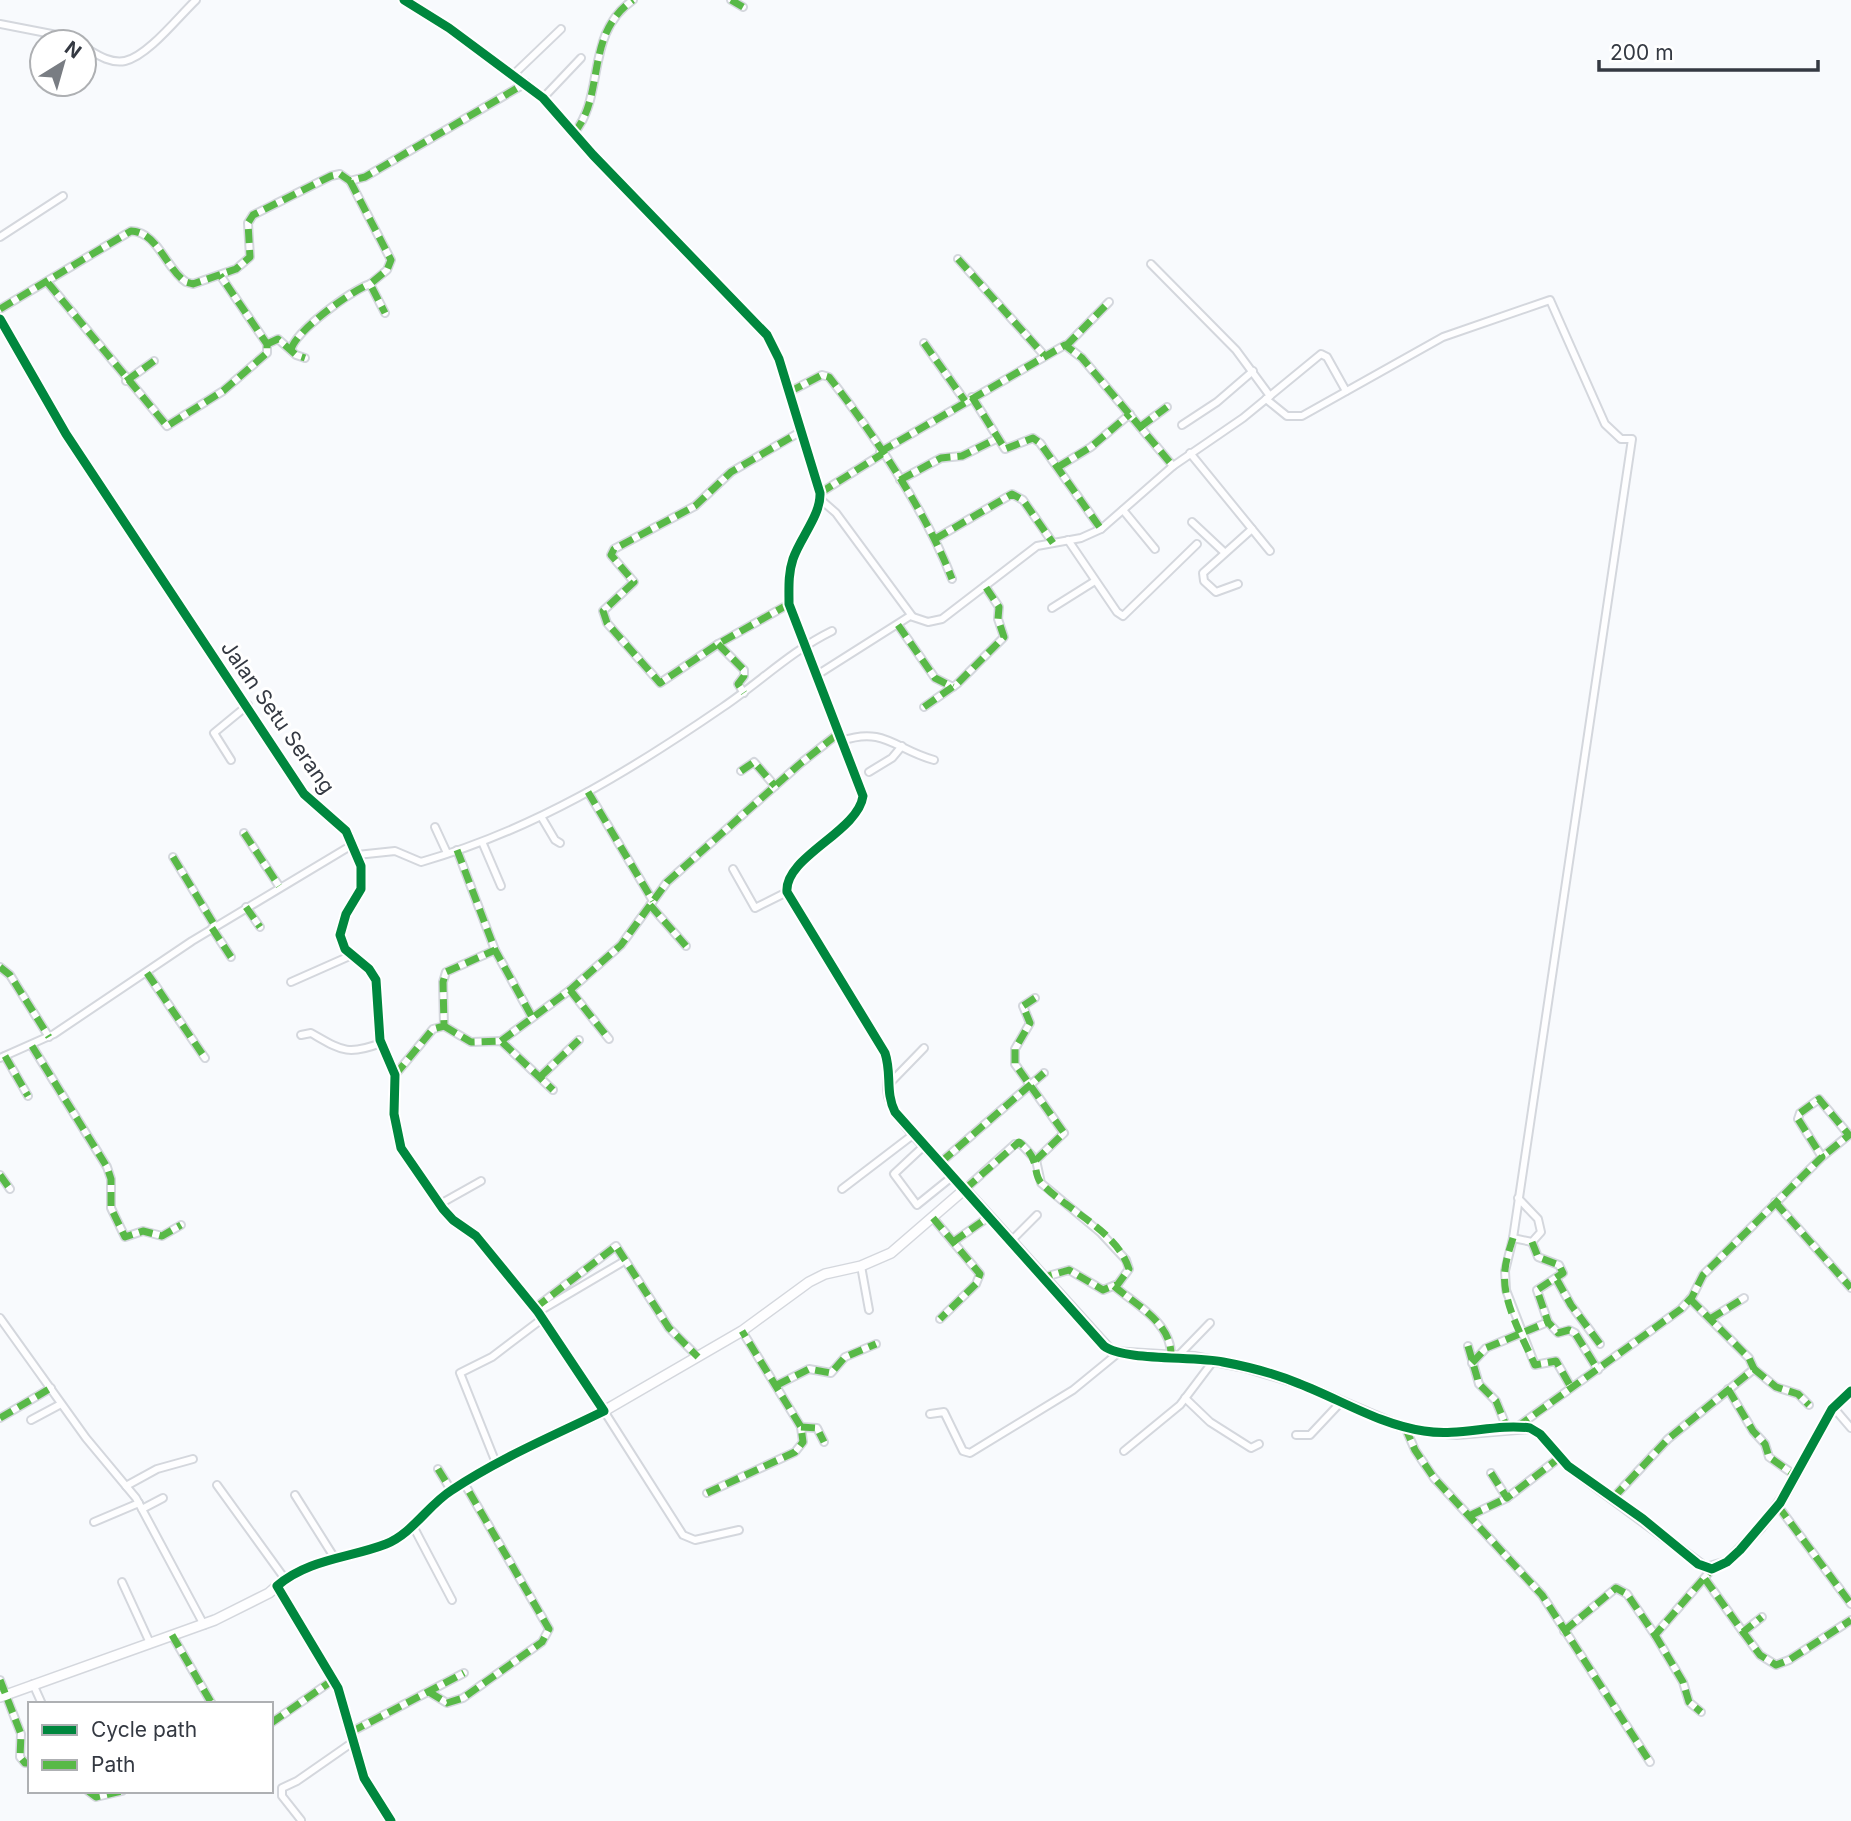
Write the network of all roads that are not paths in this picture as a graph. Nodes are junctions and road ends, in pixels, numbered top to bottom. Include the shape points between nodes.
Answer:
1 (196, 0) edge
2 (404, 0) edge
3 (633, 0) edge
4 (732, 0) edge
5 (743, 7) dead end
6 (0, 24) edge
7 (28, 29) edge
8 (561, 29) dead end
9 (98, 53) edge
10 (582, 58) dead end
11 (514, 74) junction
12 (526, 83) junction
13 (543, 98) junction
14 (574, 133) junction
15 (350, 181) junction
16 (64, 196) dead end
17 (0, 237) edge
18 (958, 259) dead end
19 (1151, 264) dead end
20 (220, 275) junction
21 (48, 283) junction
22 (370, 284) junction
23 (1109, 302) dead end
24 (0, 309) edge
25 (385, 313) dead end
26 (0, 319) edge
27 (924, 343) dead end
28 (267, 344) junction
29 (1066, 346) junction
30 (291, 350) junction
31 (1044, 355) junction
32 (305, 358) dead end
33 (154, 361) dead end
34 (1253, 371) junction
35 (126, 381) junction
36 (1346, 391) junction
37 (789, 392) junction
38 (1268, 397) junction
39 (969, 399) junction
40 (1167, 407) dead end
41 (1130, 414) junction
42 (1182, 425) dead end
43 (1140, 427) junction
44 (800, 432) junction
45 (998, 438) junction
46 (881, 453) junction
47 (1190, 453) junction
48 (1173, 466) junction
49 (1058, 467) junction
50 (900, 480) junction
51 (820, 496) junction
52 (1123, 510) junction
53 (1192, 522) dead end
54 (1101, 529) junction
55 (1252, 530) junction
56 (935, 539) junction
57 (1068, 540) junction
58 (1053, 543) junction
59 (1196, 544) dead end
60 (1155, 549) dead end
61 (1270, 551) dead end
62 (1224, 552) junction
63 (952, 579) dead end
64 (1095, 582) junction
65 (1238, 584) dead end
66 (985, 586) junction
67 (789, 604) junction
68 (1052, 608) dead end
69 (912, 616) junction
70 (898, 625) junction
71 (832, 631) dead end
72 (718, 644) junction
73 (806, 644) junction
74 (817, 675) junction
75 (953, 687) junction
76 (744, 693) junction
77 (248, 705) junction
78 (924, 707) dead end
79 (839, 733) junction
80 (842, 741) junction
81 (902, 746) junction
82 (231, 760) dead end
83 (934, 760) dead end
84 (740, 771) dead end
85 (869, 772) dead end
86 (775, 786) junction
87 (588, 792) junction
88 (542, 818) junction
89 (435, 827) dead end
90 (244, 833) dead end
91 (560, 843) dead end
92 (483, 844) junction
93 (352, 845) junction
94 (457, 850) junction
95 (447, 853) junction
96 (356, 855) junction
97 (173, 857) dead end
98 (733, 869) dead end
99 (279, 886) junction
100 (501, 886) dead end
101 (788, 892) junction
102 (652, 903) junction
103 (246, 907) junction
104 (213, 927) junction
105 (260, 927) dead end
106 (686, 947) dead end
107 (495, 950) junction
108 (352, 955) junction
109 (231, 957) dead end
110 (0, 967) edge
111 (147, 973) junction
112 (291, 982) dead end
113 (570, 990) junction
114 (1035, 998) dead end
115 (533, 1017) junction
116 (444, 1026) junction
117 (301, 1035) dead end
118 (49, 1037) junction
119 (579, 1040) dead end
120 (609, 1040) dead end
121 (501, 1041) junction
122 (381, 1043) junction
123 (32, 1046) junction
124 (924, 1048) dead end
125 (3, 1057) edge
126 (205, 1058) dead end
127 (1044, 1073) dead end
128 (395, 1075) junction
129 (540, 1077) junction
130 (888, 1085) junction
131 (1028, 1086) junction
132 (553, 1090) dead end
133 (28, 1096) dead end
134 (914, 1134) junction
135 (925, 1146) junction
136 (1822, 1157) junction
137 (1036, 1160) junction
138 (941, 1162) junction
139 (0, 1175) edge
140 (953, 1176) junction
141 (481, 1181) dead end
142 (10, 1189) dead end
143 (842, 1189) dead end
144 (965, 1189) junction
145 (1518, 1198) junction
146 (1775, 1202) junction
147 (440, 1205) junction
148 (1037, 1215) dead end
149 (990, 1216) junction
150 (933, 1218) junction
151 (181, 1225) dead end
152 (1513, 1238) junction
153 (1012, 1240) junction
154 (953, 1242) junction
155 (1532, 1242) junction
156 (621, 1263) dead end
157 (861, 1266) junction
158 (1045, 1277) junction
159 (1557, 1280) junction
160 (1114, 1286) junction
161 (1851, 1288) edge
162 (1744, 1298) dead end
163 (1690, 1299) junction
164 (869, 1310) dead end
165 (538, 1313) junction
166 (0, 1318) edge
167 (940, 1319) dead end
168 (1710, 1319) junction
169 (1548, 1322) junction
170 (1210, 1323) dead end
171 (742, 1331) junction
172 (1521, 1332) junction
173 (876, 1344) dead end
174 (1600, 1344) dead end
175 (1468, 1346) dead end
176 (1117, 1354) junction
177 (1174, 1356) junction
178 (698, 1357) junction
179 (1214, 1360) junction
180 (1472, 1363) junction
181 (1754, 1369) junction
182 (1598, 1370) junction
183 (777, 1385) junction
184 (1571, 1387) junction
185 (51, 1388) junction
186 (1728, 1389) junction
187 (1851, 1391) edge
188 (1185, 1398) junction
189 (1341, 1402) junction
190 (61, 1404) junction
191 (1809, 1405) dead end
192 (1833, 1407) junction
193 (604, 1411) junction
194 (930, 1414) dead end
195 (0, 1419) edge
196 (31, 1420) dead end
197 (801, 1427) junction
198 (1405, 1427) junction
199 (1512, 1427) junction
200 (1851, 1428) edge
201 (1296, 1435) dead end
202 (824, 1442) dead end
203 (1259, 1444) dead end
204 (1124, 1451) dead end
205 (1559, 1458) junction
206 (193, 1459) dead end
207 (496, 1463) junction
208 (438, 1469) dead end
209 (1491, 1473) dead end
210 (1796, 1476) junction
211 (464, 1483) junction
212 (217, 1485) dead end
213 (126, 1486) junction
214 (451, 1490) junction
215 (707, 1493) dead end
216 (295, 1495) dead end
217 (163, 1498) dead end
218 (1612, 1498) junction
219 (1507, 1499) junction
220 (141, 1506) junction
221 (1778, 1506) junction
222 (1469, 1516) junction
223 (94, 1522) dead end
224 (414, 1526) junction
225 (738, 1530) dead end
226 (334, 1557) junction
227 (1712, 1569) junction
228 (285, 1579) junction
229 (1705, 1579) junction
230 (122, 1582) dead end
231 (277, 1586) junction
232 (452, 1600) dead end
233 (1851, 1604) edge
234 (1762, 1617) dead end
235 (1851, 1620) edge
236 (204, 1625) junction
237 (1564, 1631) junction
238 (1743, 1632) junction
239 (172, 1635) junction
240 (1655, 1635) junction
241 (150, 1643) junction
242 (464, 1674) dead end
243 (0, 1680) edge
244 (334, 1680) junction
245 (33, 1684) junction
246 (429, 1692) junction
247 (4, 1696) edge
248 (41, 1702) edge
249 (211, 1702) edge
250 (1701, 1712) dead end
251 (273, 1722) edge
252 (352, 1737) junction
253 (1650, 1762) dead end
254 (28, 1763) edge
255 (91, 1793) edge
256 (113, 1793) edge
257 (301, 1820) edge
258 (391, 1821) edge

1 - 9 street via 137,56 124,61
2 - 11 street
3 - 14 street via 615,18 600,45 586,116
4 - 5 street
6 - 7 street
8 - 11 street
10 - 13 street
11 - 12 street
12 - 13 street
12 - 15 street via 365,177
13 - 14 street
14 - 37 street via 755,319 779,359
15 - 20 street via 340,174 331,176 253,215 248,223 250,257 244,265
15 - 22 street via 391,260 390,267
16 - 17 street
18 - 31 street
19 - 34 street
20 - 21 street via 186,282 150,239 131,231
20 - 28 street
21 - 24 street
21 - 35 street
22 - 25 street
22 - 30 street via 307,329 293,341
23 - 29 street
26 - 77 street, Jalan Setu Serang via 66,434
27 - 39 street
28 - 30 street via 278,339
28 - 35 street via 267,353 243,376 167,426
29 - 31 street
29 - 41 street
30 - 32 street
31 - 39 street
33 - 35 street
34 - 38 street
34 - 42 street
36 - 38 street via 1295,418 1282,413
36 - 38 street via 1322,354
36 - 145 street via 1443,337 1550,300 1605,424 1612,434 1632,439
37 - 44 street
37 - 46 street via 822,375 829,377
38 - 47 street
39 - 45 street
39 - 46 street
40 - 43 street
41 - 43 street
41 - 49 street
43 - 48 street
44 - 51 street
44 - 72 street via 731,472 695,506 612,552 634,582 608,604 604,617 657,681 664,681
45 - 49 street via 1007,450 1035,439
45 - 50 street via 962,456 941,458
46 - 50 street
46 - 51 street
47 - 48 street
47 - 55 street
48 - 52 street
49 - 54 street
50 - 56 street
51 - 67 street via 792,560
51 - 69 street
52 - 54 street
52 - 60 street
53 - 62 street
54 - 57 street
55 - 61 street
55 - 62 street
56 - 58 street via 1012,494 1023,500
56 - 63 street
57 - 58 street
57 - 64 street
58 - 66 street via 1029,551
59 - 64 street via 1123,616
62 - 65 street via 1202,579 1216,592
64 - 68 street
66 - 69 street via 939,621
66 - 75 street via 1000,609 1004,638
67 - 72 street
67 - 73 street
69 - 70 street
70 - 74 street
70 - 75 street via 935,678
71 - 73 street
72 - 76 street via 744,670 738,684
73 - 74 street
73 - 76 street
74 - 79 street
75 - 78 street
76 - 87 street
77 - 82 street via 214,733
77 - 93 street, Jalan Setu Serang via 304,794 346,831
79 - 80 street
79 - 86 street
80 - 81 street via 872,734
80 - 101 street via 858,778 862,802 799,867 789,880
81 - 83 street
81 - 85 street
84 - 86 street via 754,762
86 - 102 street via 684,866
87 - 88 street
87 - 102 street
88 - 91 street
88 - 92 street
89 - 95 street
90 - 99 street
92 - 94 street
92 - 100 street
93 - 96 street, Jalan Setu Serang
93 - 99 street
94 - 95 street
94 - 107 street
95 - 96 street via 421,862 395,851
96 - 108 street, Jalan Setu Serang via 362,882 340,934
97 - 104 street
98 - 101 street via 755,908
99 - 103 street
101 - 130 street via 885,1053
102 - 106 street
102 - 113 street via 621,945
103 - 104 street
103 - 105 street
104 - 109 street
104 - 111 street
107 - 115 street
107 - 116 street via 446,972
108 - 112 street
108 - 122 street, Jalan Setu Serang via 376,980
110 - 118 street via 10,975
111 - 118 street
111 - 126 street
113 - 115 street
113 - 120 street
114 - 131 street via 1023,1006 1030,1023 1014,1056
115 - 121 street
116 - 121 street via 471,1042
116 - 128 street via 433,1028
117 - 122 street via 311,1032 353,1052
118 - 123 street
119 - 129 street
121 - 129 street
122 - 128 street, Jalan Setu Serang
123 - 125 street
123 - 151 street via 107,1167 111,1208 125,1237 143,1231 162,1236
124 - 130 street
125 - 133 street
127 - 131 street
128 - 147 street, Jalan Setu Serang via 398,1140
129 - 132 street
130 - 134 street via 895,1112
131 - 137 street via 1064,1130
131 - 138 street
134 - 135 street
134 - 143 street
135 - 138 street
135 - 140 street via 894,1174 916,1204 921,1205
136 - 136 street via 1849,1135 1819,1099 1798,1119
136 - 146 street
137 - 144 street via 1017,1143
137 - 160 street via 1041,1183 1126,1260 1128,1274
138 - 140 street
139 - 142 street
140 - 144 street
141 - 147 street
144 - 149 street
144 - 150 street
145 - 152 street
145 - 155 street via 1538,1219 1541,1232
146 - 161 street
146 - 163 street via 1703,1275
147 - 165 street, Jalan Setu Serang via 476,1236
148 - 153 street
149 - 153 street
149 - 154 street
150 - 154 street
150 - 157 street via 891,1252
152 - 155 street
152 - 172 street via 1505,1271 1506,1290
153 - 158 street
154 - 167 street via 980,1278
155 - 159 street via 1538,1257 1562,1269
156 - 165 street
157 - 164 street
157 - 171 street via 809,1282
158 - 160 street via 1069,1270 1100,1290
158 - 176 street via 1100,1342
159 - 169 street via 1537,1290
159 - 174 street
160 - 177 street via 1162,1327
162 - 168 street
163 - 168 street
163 - 182 street
165 - 178 street via 616,1246 669,1328
165 - 193 street, Jalan Setu Serang
165 - 207 street via 492,1357 460,1373
166 - 185 street
168 - 181 street via 1749,1358
169 - 172 street
169 - 182 street via 1558,1333 1569,1330 1575,1334
170 - 177 street
171 - 178 street
171 - 183 street
172 - 180 street via 1486,1348
172 - 184 street via 1535,1365 1556,1361
173 - 183 street via 845,1357 831,1373 809,1369
175 - 180 street
176 - 177 street
176 - 194 street via 1073,1390 970,1453 963,1451 944,1412
177 - 179 street
178 - 193 street
179 - 188 street
179 - 189 street via 1271,1374
180 - 199 street via 1479,1384
181 - 186 street
181 - 191 street
182 - 184 street
183 - 197 street
184 - 199 street
185 - 190 street
185 - 195 street
186 - 210 street via 1769,1457
186 - 218 street via 1668,1439
187 - 192 street
188 - 203 street via 1222,1430 1251,1448
188 - 204 street
189 - 198 street
189 - 201 street via 1310,1435
190 - 196 street
190 - 213 street
192 - 200 street
192 - 210 street
193 - 207 street
193 - 225 street via 683,1535 695,1540
197 - 202 street via 817,1428
197 - 215 street via 803,1442 795,1452
198 - 199 street via 1457,1434
198 - 222 street via 1426,1467
199 - 205 street via 1540,1434
205 - 218 street
205 - 219 street
206 - 213 street via 157,1469
207 - 211 street
208 - 214 street
209 - 219 street
210 - 221 street
211 - 214 street
211 - 246 street via 550,1629 542,1642 463,1698 447,1703
212 - 228 street
213 - 220 street
214 - 224 street
216 - 226 street
217 - 220 street
218 - 227 street via 1698,1564
219 - 222 street
220 - 223 street
220 - 236 street
221 - 227 street via 1740,1550
221 - 233 street
222 - 237 street via 1535,1586
224 - 226 street via 386,1544
224 - 232 street
226 - 228 street
227 - 229 street
228 - 231 street
229 - 238 street
229 - 240 street
230 - 241 street
231 - 236 street
231 - 244 street
234 - 238 street
235 - 238 street via 1776,1665 1760,1655
236 - 239 street
237 - 240 street via 1616,1588 1627,1594
237 - 253 street
239 - 241 street
239 - 249 street
240 - 250 street via 1684,1682 1689,1702
241 - 245 street
242 - 246 street
243 - 247 street
244 - 251 street
244 - 252 street
245 - 247 street
245 - 248 street
246 - 252 street
247 - 254 street via 21,1734 20,1756
252 - 257 street via 282,1788 282,1796
252 - 258 street via 363,1778
255 - 256 street via 96,1797

